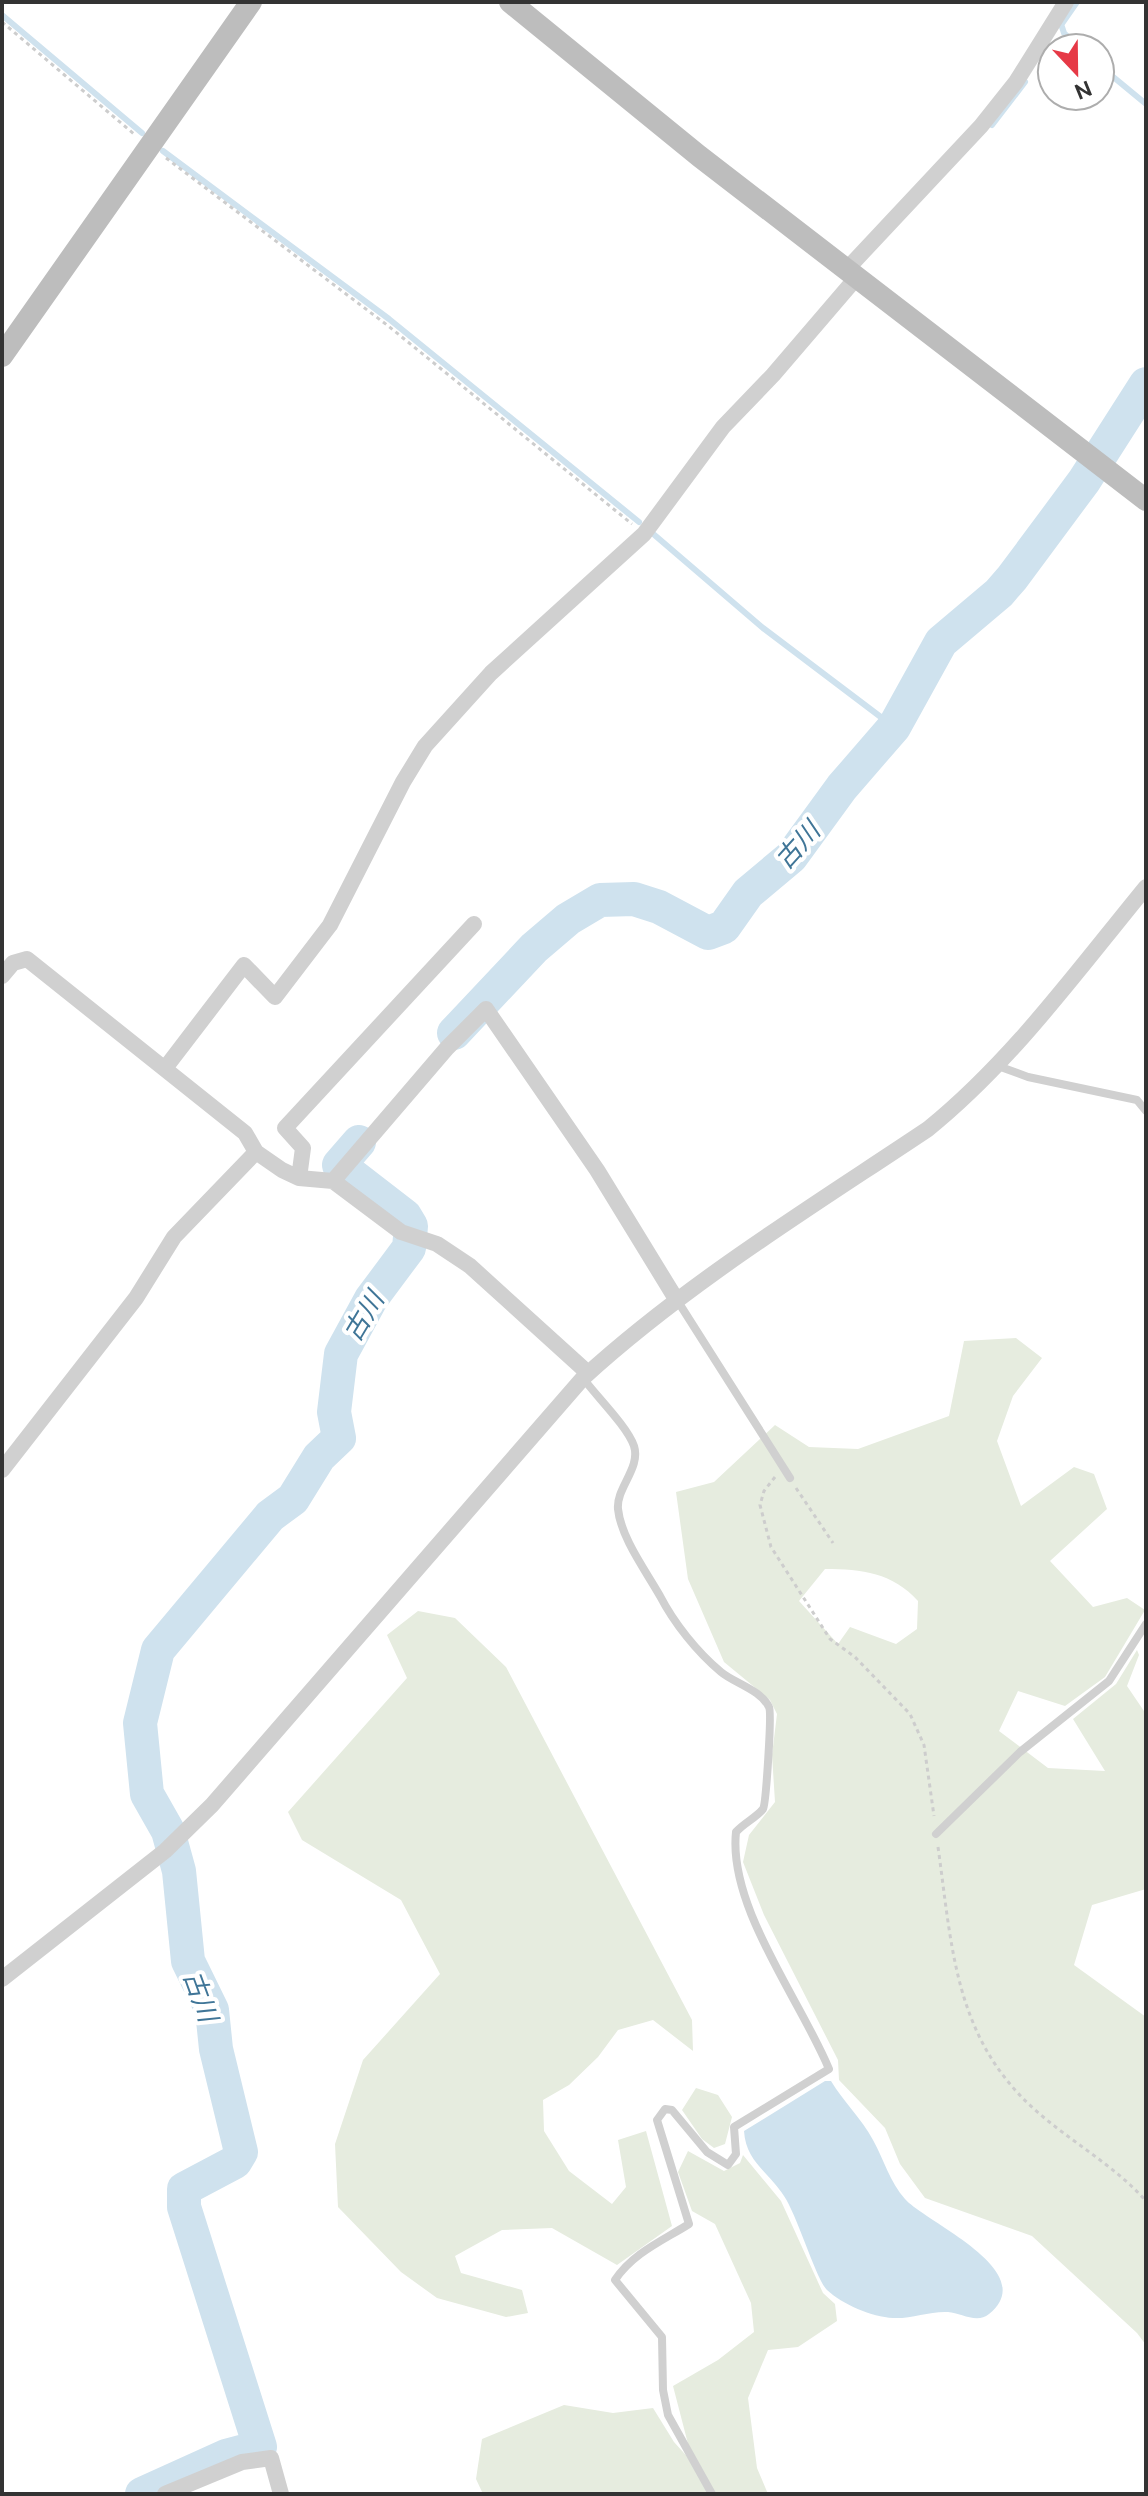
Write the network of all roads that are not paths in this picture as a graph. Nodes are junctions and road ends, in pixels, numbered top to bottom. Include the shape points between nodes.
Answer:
1 (251, 2) edge
2 (510, 2) edge
3 (1066, 2) edge
4 (852, 273) junction
5 (2, 356) edge
6 (1146, 500) edge
7 (1146, 887) edge
8 (474, 924) dead end
9 (2, 976) edge
10 (998, 1066) junction
11 (166, 1067) junction
12 (1146, 1111) edge
13 (256, 1152) junction
14 (340, 1172) junction
15 (299, 1178) junction
16 (676, 1299) junction
17 (585, 1376) junction
18 (2, 1470) edge
19 (790, 1478) road end
20 (1146, 1624) edge
21 (936, 1834) road end
22 (2, 1979) edge
23 (165, 2494) edge
24 (281, 2494) edge
25 (712, 2494) edge

1 - 5 street
2 - 4 street
3 - 4 street via 1016,82
4 - 6 street
4 - 11 street via 773,375 723,427 644,534 491,673 425,746 330,925 275,997 244,965
7 - 10 street
8 - 15 street via 285,1128 303,1148
9 - 11 street via 13,963 27,959
10 - 12 lane via 1137,1100
10 - 16 street via 928,1129
11 - 13 street via 245,1133
13 - 15 street
13 - 18 street via 174,1237 136,1298
14 - 15 street
14 - 16 street via 486,1009 597,1170
14 - 17 street via 409,1234 437,1244 470,1266
16 - 17 street
16 - 19 lane
17 - 22 street via 212,1805 170,1846
17 - 25 lane via 633,1442 636,1456 618,1507 662,1600 720,1671 769,1707 768,1795 763,1810 736,1832 733,1856 753,1919 829,2069 734,2127 736,2154 728,2165 707,2152 672,2110 665,2109 657,2120 689,2224 642,2252 615,2280 662,2337 668,2415
20 - 21 lane via 1109,1681 1020,1752
23 - 24 street via 242,2462 271,2458

